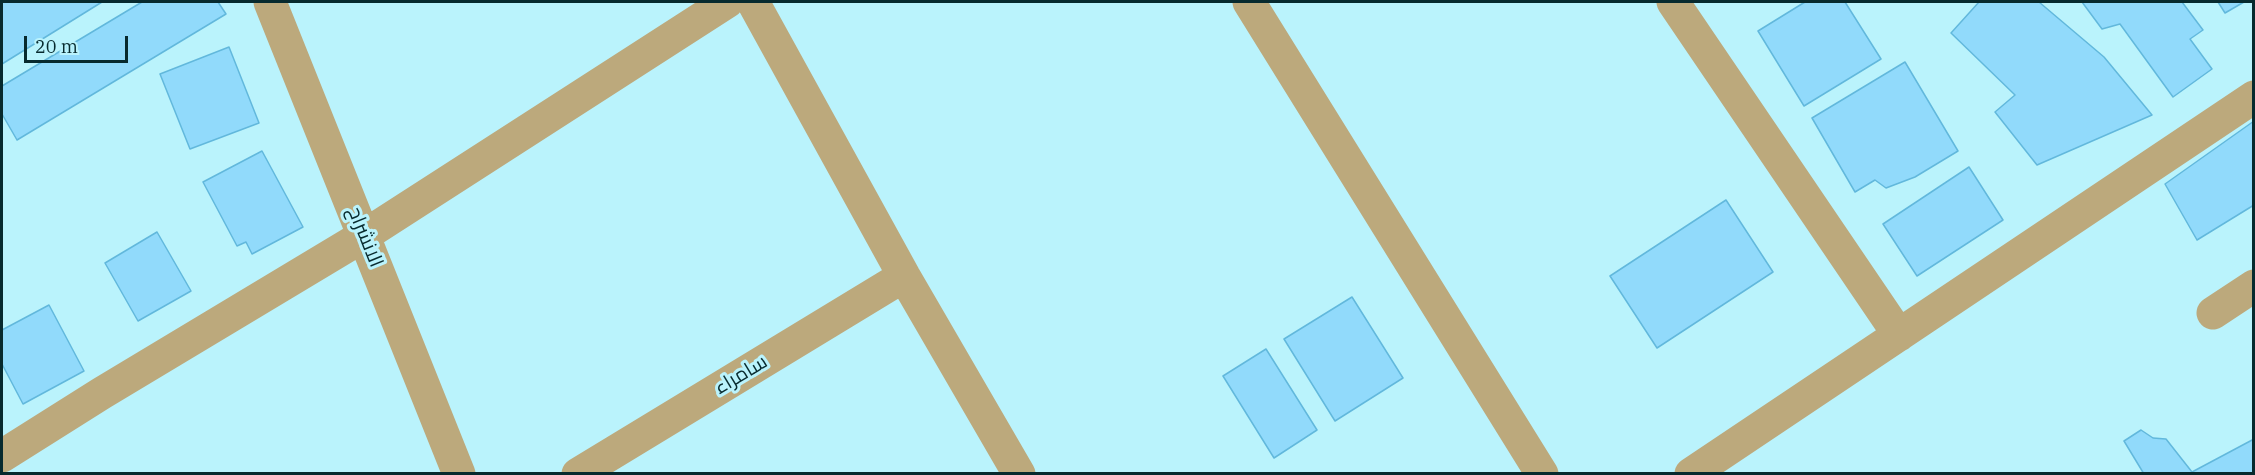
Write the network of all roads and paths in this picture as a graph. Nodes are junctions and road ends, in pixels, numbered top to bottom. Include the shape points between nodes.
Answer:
1 (270, 2) edge
2 (727, 2) edge
3 (753, 2) edge
4 (1249, 2) edge
5 (1673, 2) edge
6 (2253, 97) edge
7 (365, 235) junction
8 (904, 276) junction
9 (2253, 286) edge
10 (2213, 313) dead end
11 (1899, 335) junction
12 (2, 456) edge
13 (459, 474) edge
14 (578, 474) edge
15 (1019, 474) edge
16 (1542, 474) edge
17 (1691, 474) edge

1 - 7 street, الانشراح
2 - 7 street
3 - 8 street
4 - 16 street
5 - 11 street
6 - 11 street
7 - 12 street
7 - 13 street, الانشراح
8 - 14 street, سامراء
8 - 15 street
9 - 10 street
11 - 17 street

